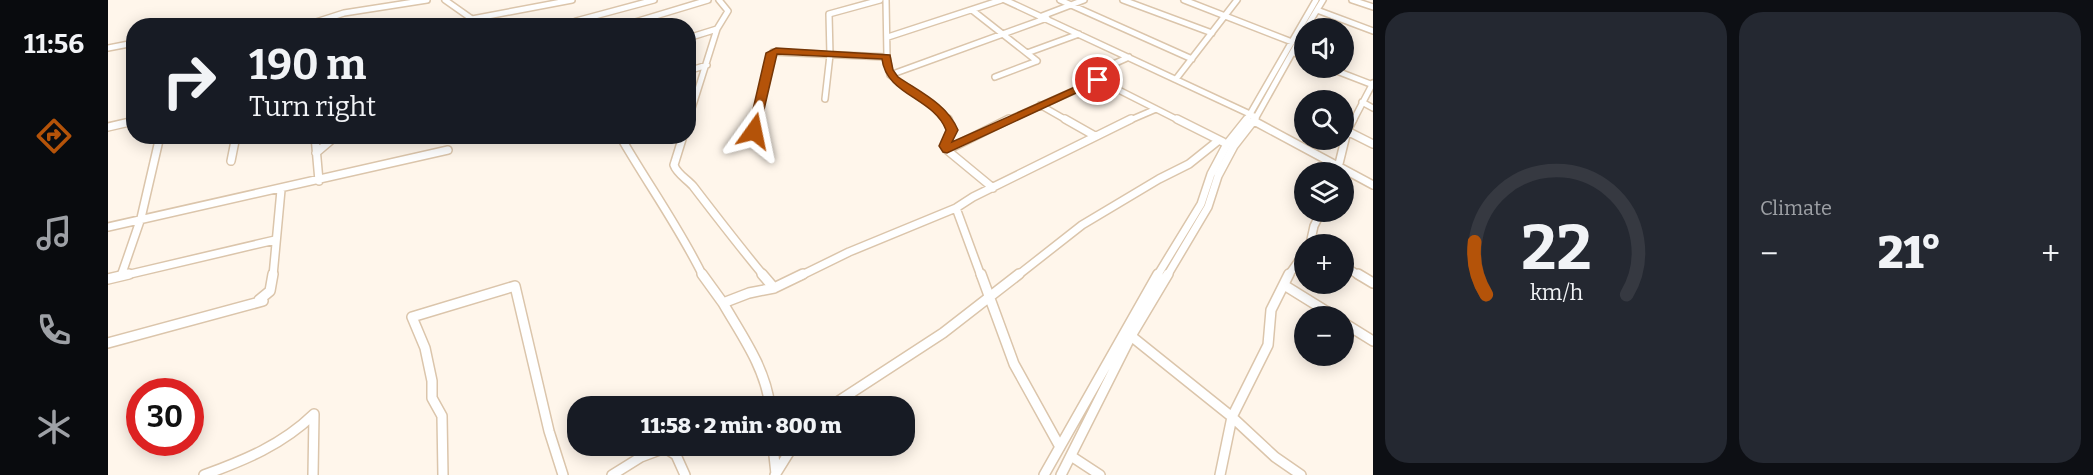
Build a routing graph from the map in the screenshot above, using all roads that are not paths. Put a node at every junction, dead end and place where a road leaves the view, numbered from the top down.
1 (427, 0) edge
2 (445, 0) edge
3 (572, 0) edge
4 (654, 0) edge
5 (708, 0) edge
6 (719, 0) edge
7 (879, 0) edge
8 (886, 0) edge
9 (1001, 0) edge
10 (1005, 0) edge
11 (1060, 0) edge
12 (1084, 0) edge
13 (1123, 0) edge
14 (1185, 0) edge
15 (1237, 0) edge
16 (1307, 0) edge
17 (1323, 0) edge
18 (1352, 0) edge
19 (1316, 1) edge
20 (1070, 5) junction
21 (1373, 7) edge
22 (972, 10) junction
23 (1317, 10) junction
24 (1224, 16) junction
25 (1044, 17) junction
26 (325, 18) edge
27 (471, 18) edge
28 (477, 18) edge
29 (587, 18) edge
30 (648, 18) edge
31 (1312, 18) edge
32 (717, 29) junction
33 (1373, 31) edge
34 (1212, 33) junction
35 (1003, 34) junction
36 (1079, 34) junction
37 (696, 36) edge
38 (888, 37) junction
39 (1292, 42) junction
40 (126, 45) edge
41 (108, 48) edge
42 (1293, 52) edge
43 (1027, 53) junction
44 (830, 55) junction
45 (887, 57) junction
46 (1129, 57) junction
47 (1192, 59) junction
48 (707, 65) junction
49 (696, 68) edge
50 (890, 75) junction
51 (995, 77) dead end
52 (1354, 77) edge
53 (1176, 79) junction
54 (1098, 80) junction
55 (1373, 84) edge
56 (696, 97) edge
57 (825, 99) dead end
58 (1362, 102) junction
59 (1040, 105) junction
60 (1373, 108) edge
61 (1156, 109) junction
62 (1354, 117) edge
63 (1254, 118) junction
64 (126, 123) edge
65 (108, 127) edge
66 (754, 131) dead end
67 (1354, 134) edge
68 (1095, 136) junction
69 (1223, 142) junction
70 (158, 144) edge
71 (234, 144) edge
72 (315, 144) edge
73 (327, 144) edge
74 (625, 144) edge
75 (681, 144) edge
76 (1373, 144) edge
77 (448, 150) dead end
78 (947, 150) junction
79 (316, 153) junction
80 (231, 161) dead end
81 (1326, 162) edge
82 (1354, 176) edge
83 (319, 181) junction
84 (1373, 185) edge
85 (993, 188) junction
86 (281, 190) junction
87 (956, 208) junction
88 (141, 218) junction
89 (108, 227) edge
90 (275, 240) junction
91 (1294, 266) edge
92 (1354, 272) edge
93 (122, 276) junction
94 (108, 279) edge
95 (1373, 283) edge
96 (1284, 285) junction
97 (774, 288) junction
98 (988, 297) junction
99 (723, 303) junction
100 (1318, 306) edge
101 (1354, 329) edge
102 (1131, 336) junction
103 (1373, 341) edge
104 (108, 344) edge
105 (769, 396) edge
106 (846, 396) edge
107 (1232, 417) junction
108 (1060, 447) junction
109 (774, 456) edge
110 (787, 456) edge
111 (1071, 456) junction
112 (775, 474) edge
113 (204, 475) edge
114 (313, 475) edge
115 (443, 475) edge
116 (563, 475) edge
117 (612, 475) edge
118 (685, 475) edge
119 (1044, 475) edge
120 (1061, 475) edge
121 (1100, 475) edge
122 (1220, 475) edge
123 (1301, 475) edge

1 - 26 street
2 - 27 street
3 - 28 street
4 - 29 street
5 - 30 street
6 - 32 street
7 - 44 street
8 - 38 street
9 - 22 street
10 - 25 street
11 - 20 street
12 - 20 street
13 - 34 street
14 - 24 street
15 - 24 street
16 - 19 street
17 - 23 street
18 - 21 street
19 - 39 street
20 - 25 street
20 - 47 street
22 - 35 street
22 - 38 street
23 - 31 street
23 - 33 street
24 - 34 street
24 - 39 street
25 - 35 street
25 - 36 street
32 - 37 street
32 - 48 street
34 - 47 street
35 - 43 street
35 - 50 street
36 - 43 street
36 - 46 street
38 - 45 street
39 - 63 street
40 - 41 street
42 - 63 street
43 - 51 street
44 - 45 street
44 - 57 street
44 - 66 street
45 - 50 street
46 - 53 street
46 - 54 street
47 - 53 street
48 - 49 street
48 - 56 street
50 - 78 street
52 - 55 street
53 - 63 street
54 - 59 street
54 - 61 street
55 - 58 street
58 - 60 street
58 - 62 street
59 - 68 street
59 - 78 street
61 - 68 street
61 - 69 street
63 - 69 street
63 - 81 street
63 - 102 street
64 - 65 street
67 - 76 street
68 - 85 street
69 - 98 street
69 - 108 street
70 - 88 street
71 - 80 street
72 - 79 street
73 - 79 street
74 - 99 street
75 - 97 street
77 - 83 street
78 - 85 street
79 - 83 street
82 - 84 street
83 - 86 street
85 - 87 street
86 - 88 street
86 - 90 street
87 - 97 street
87 - 98 street
88 - 89 street
88 - 93 street
90 - 93 street
90 - 104 street
91 - 96 street
92 - 95 street
93 - 94 street
96 - 100 street
96 - 107 street
97 - 99 street
98 - 106 street
98 - 108 street
99 - 105 street
101 - 103 street
102 - 107 street
102 - 111 street
107 - 122 street
107 - 123 street
108 - 119 street
109 - 112 street
110 - 112 street
111 - 120 street
111 - 121 street
113 - 114 street
115 - 116 street
117 - 118 street

